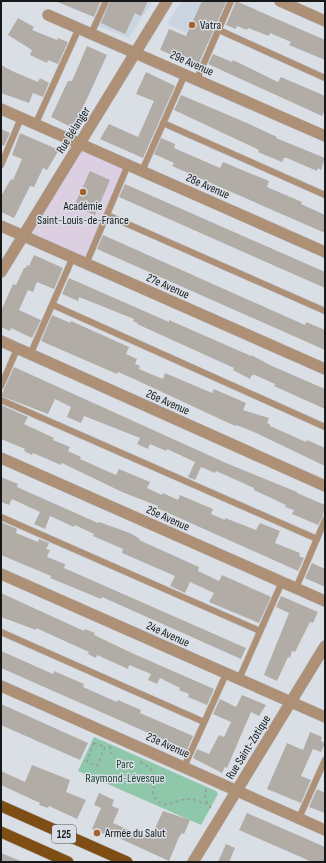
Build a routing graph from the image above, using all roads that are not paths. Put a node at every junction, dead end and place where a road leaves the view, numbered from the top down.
1 (106, 1) edge
2 (167, 1) edge
3 (231, 1) edge
4 (280, 1) edge
5 (48, 15) dead end
6 (325, 21) edge
7 (79, 28) junction
8 (219, 30) junction
9 (91, 34) junction
10 (135, 53) junction
11 (185, 74) junction
12 (325, 78) edge
13 (198, 79) junction
14 (1, 109) edge
15 (21, 118) junction
16 (163, 123) junction
17 (35, 125) junction
18 (325, 136) edge
19 (80, 145) junction
20 (1, 165) edge
21 (128, 165) junction
22 (142, 171) junction
23 (325, 195) edge
24 (107, 215) junction
25 (1, 226) edge
26 (23, 236) junction
27 (325, 252) edge
28 (73, 258) junction
29 (86, 264) junction
30 (1, 272) edge
31 (52, 305) junction
32 (325, 311) edge
33 (1, 341) edge
34 (17, 349) junction
35 (30, 355) junction
36 (325, 369) edge
37 (1, 386) edge
38 (1, 400) edge
39 (325, 427) edge
40 (1, 458) edge
41 (325, 486) edge
42 (1, 517) edge
43 (325, 520) edge
44 (317, 539) junction
45 (1, 574) edge
46 (282, 582) junction
47 (296, 588) junction
48 (325, 601) edge
49 (260, 631) junction
50 (1, 632) edge
51 (325, 646) edge
52 (226, 674) junction
53 (239, 679) junction
54 (1, 686) edge
55 (291, 702) junction
56 (325, 717) edge
57 (204, 722) junction
58 (325, 760) edge
59 (184, 767) junction
60 (322, 774) edge
61 (237, 790) junction
62 (1, 806) edge
63 (299, 818) junction
64 (325, 830) edge
65 (1, 832) edge
66 (68, 862) edge
67 (127, 862) edge
68 (193, 862) edge

1 - 9 lane
2 - 10 street, Rue Bélanger
3 - 8 lane
4 - 6 street
5 - 7 street, 29e Avenue
7 - 9 street, 29e Avenue
7 - 17 lane
8 - 12 lane
8 - 13 lane
9 - 10 street, 29e Avenue
10 - 11 street, 29e Avenue
10 - 19 street, Rue Bélanger
11 - 13 street, 29e Avenue
11 - 16 lane
13 - 18 street, 29e Avenue
14 - 15 street, 28e Avenue
15 - 17 street, 28e Avenue
15 - 20 lane
16 - 22 lane
16 - 23 lane
17 - 19 street, 28e Avenue
19 - 21 street, 28e Avenue
19 - 26 street, Rue Bélanger
21 - 22 street, 28e Avenue
21 - 24 lane
22 - 27 street, 28e Avenue
24 - 29 lane
24 - 32 lane
25 - 26 street, 27e Avenue
26 - 28 street, 27e Avenue
26 - 30 street, Rue Bélanger
28 - 29 street, 27e Avenue
28 - 31 lane
29 - 36 street, 27e Avenue
31 - 35 lane
31 - 39 lane
33 - 34 street, 26e Avenue
34 - 35 street, 26e Avenue
34 - 37 lane
35 - 41 street, 26e Avenue
38 - 44 lane
40 - 46 street, 25e Avenue
42 - 49 lane
43 - 44 lane
44 - 47 lane
45 - 52 street, 24e Avenue
46 - 47 street, 25e Avenue
46 - 49 lane
47 - 48 street, 25e Avenue
49 - 53 lane
50 - 57 lane
51 - 55 street, Rue Saint-Zotique
52 - 53 street, 24e Avenue
52 - 57 lane
53 - 55 street, 24e Avenue
54 - 59 street, 23e Avenue
55 - 56 street, 24e Avenue
55 - 61 street, Rue Saint-Zotique
57 - 59 lane
58 - 60 lane
59 - 61 street, 23e Avenue
60 - 63 lane
61 - 63 street, 23e Avenue
61 - 68 street, Rue Saint-Zotique
62 - 67 main road, 125
63 - 64 street, 23e Avenue
65 - 66 main road, 125

